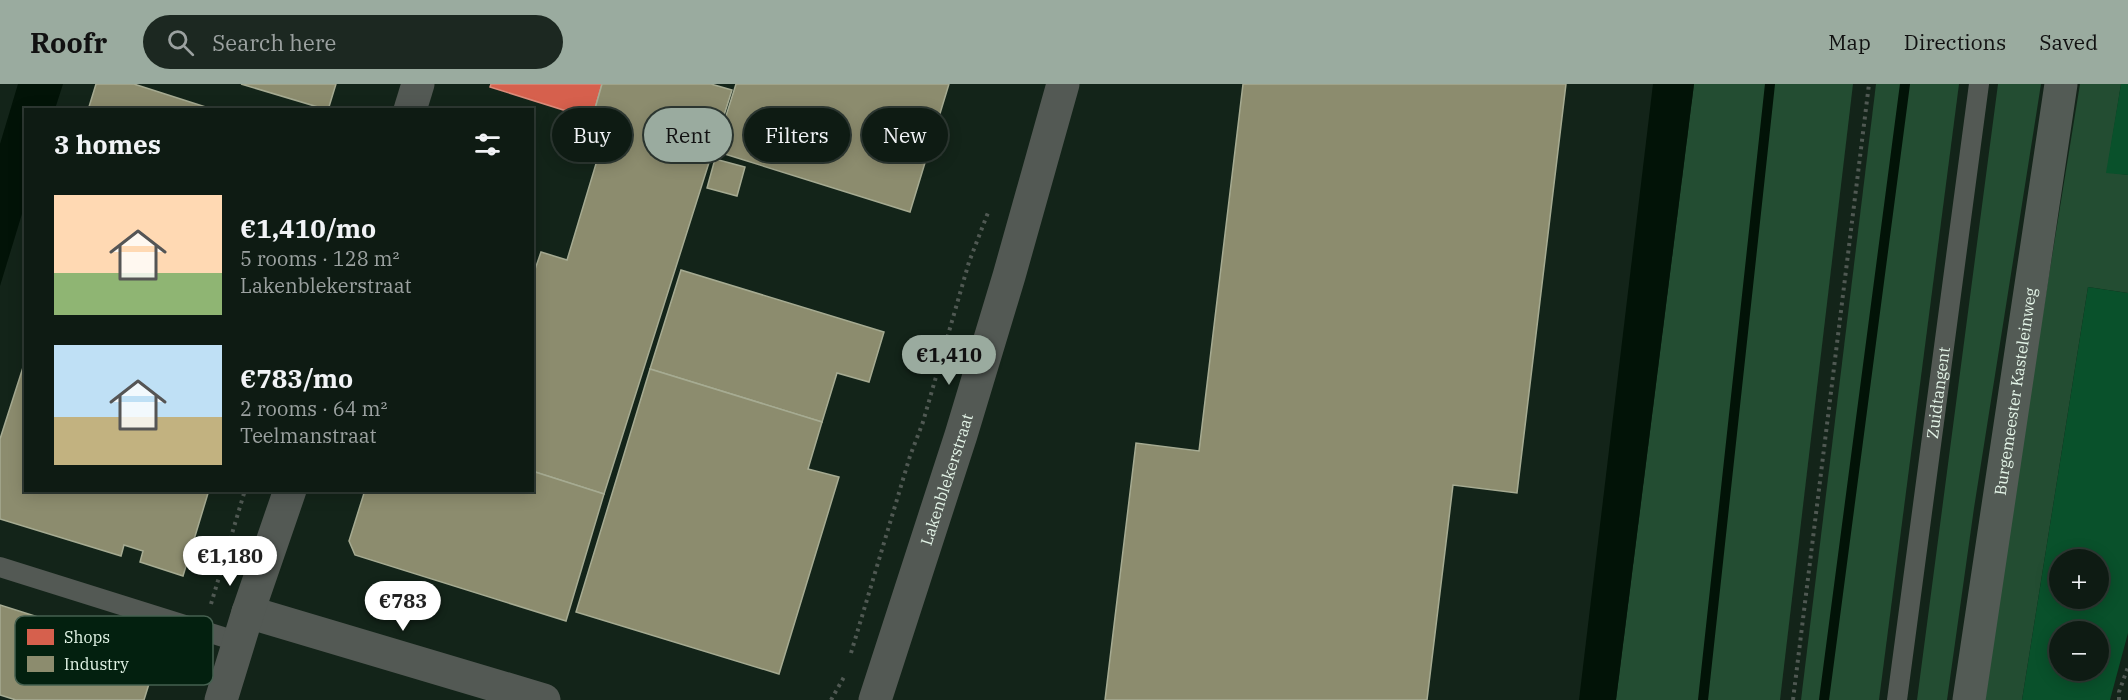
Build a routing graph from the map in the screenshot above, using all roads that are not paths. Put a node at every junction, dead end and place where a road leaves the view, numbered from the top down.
1 (418, 84) edge
2 (1063, 84) edge
3 (1979, 84) edge
4 (2061, 84) edge
5 (411, 108) edge
6 (289, 492) edge
7 (0, 567) edge
8 (155, 616) edge
9 (243, 627) junction
10 (213, 630) edge
11 (221, 700) edge
12 (544, 700) edge
13 (875, 700) edge
14 (1897, 700) edge
15 (1969, 700) edge

1 - 5 street
2 - 13 street, Lakenblekerstraat
3 - 14 lane, Zuidtangent
4 - 15 main road, Burgemeester Kasteleinweg
6 - 9 street
7 - 8 lane
9 - 10 lane
9 - 11 street
9 - 12 street

